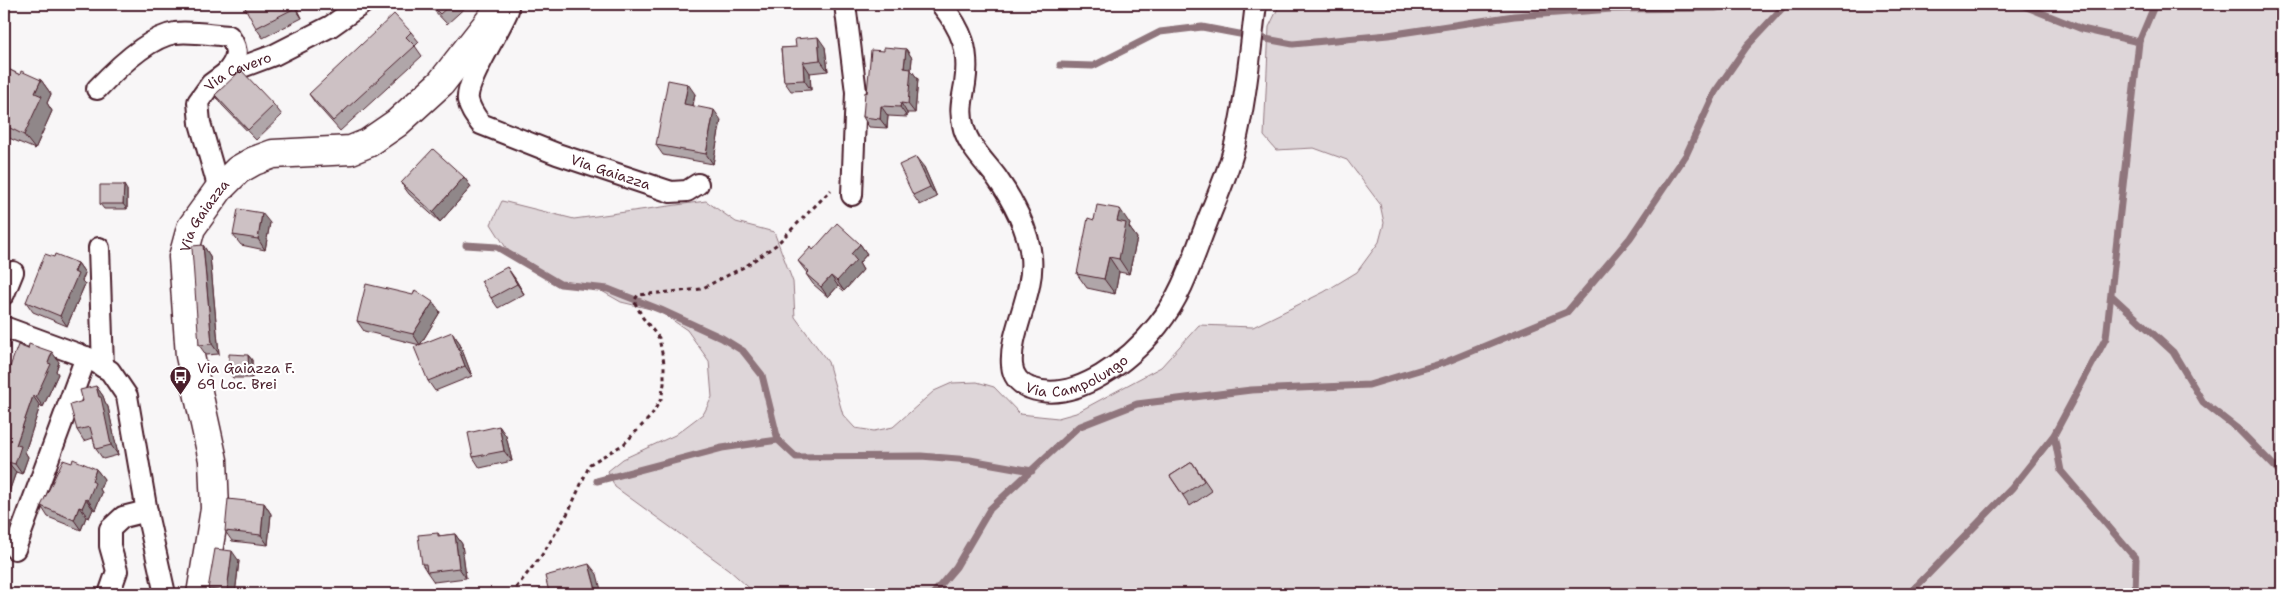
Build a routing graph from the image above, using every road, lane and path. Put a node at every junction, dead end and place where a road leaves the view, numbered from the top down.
1 (362, 4) edge
2 (503, 4) edge
3 (509, 4) edge
4 (845, 4) edge
5 (941, 4) edge
6 (1256, 4) edge
7 (226, 74) junction
8 (97, 89) dead end
9 (855, 154) junction
10 (698, 184) dead end
11 (219, 189) junction
12 (852, 195) dead end
13 (99, 248) dead end
14 (13, 272) dead end
15 (4, 294) edge
16 (4, 327) edge
17 (95, 362) junction
18 (147, 511) junction
19 (15, 549) dead end
20 (109, 594) edge
21 (165, 594) edge
22 (201, 594) edge
23 (511, 594) edge

1 - 7 street, Via Cavero
2 - 11 main road, Via Gaiazza
3 - 10 street, Via Gaiazza
4 - 9 street
5 - 6 street, Via Campolungo
7 - 8 street
7 - 11 street, Via Cavero
9 - 12 street
9 - 23 path
11 - 22 main road, Via Gaiazza
13 - 17 street
14 - 15 street
16 - 17 street
17 - 18 street
17 - 19 street
18 - 20 street
18 - 21 street

